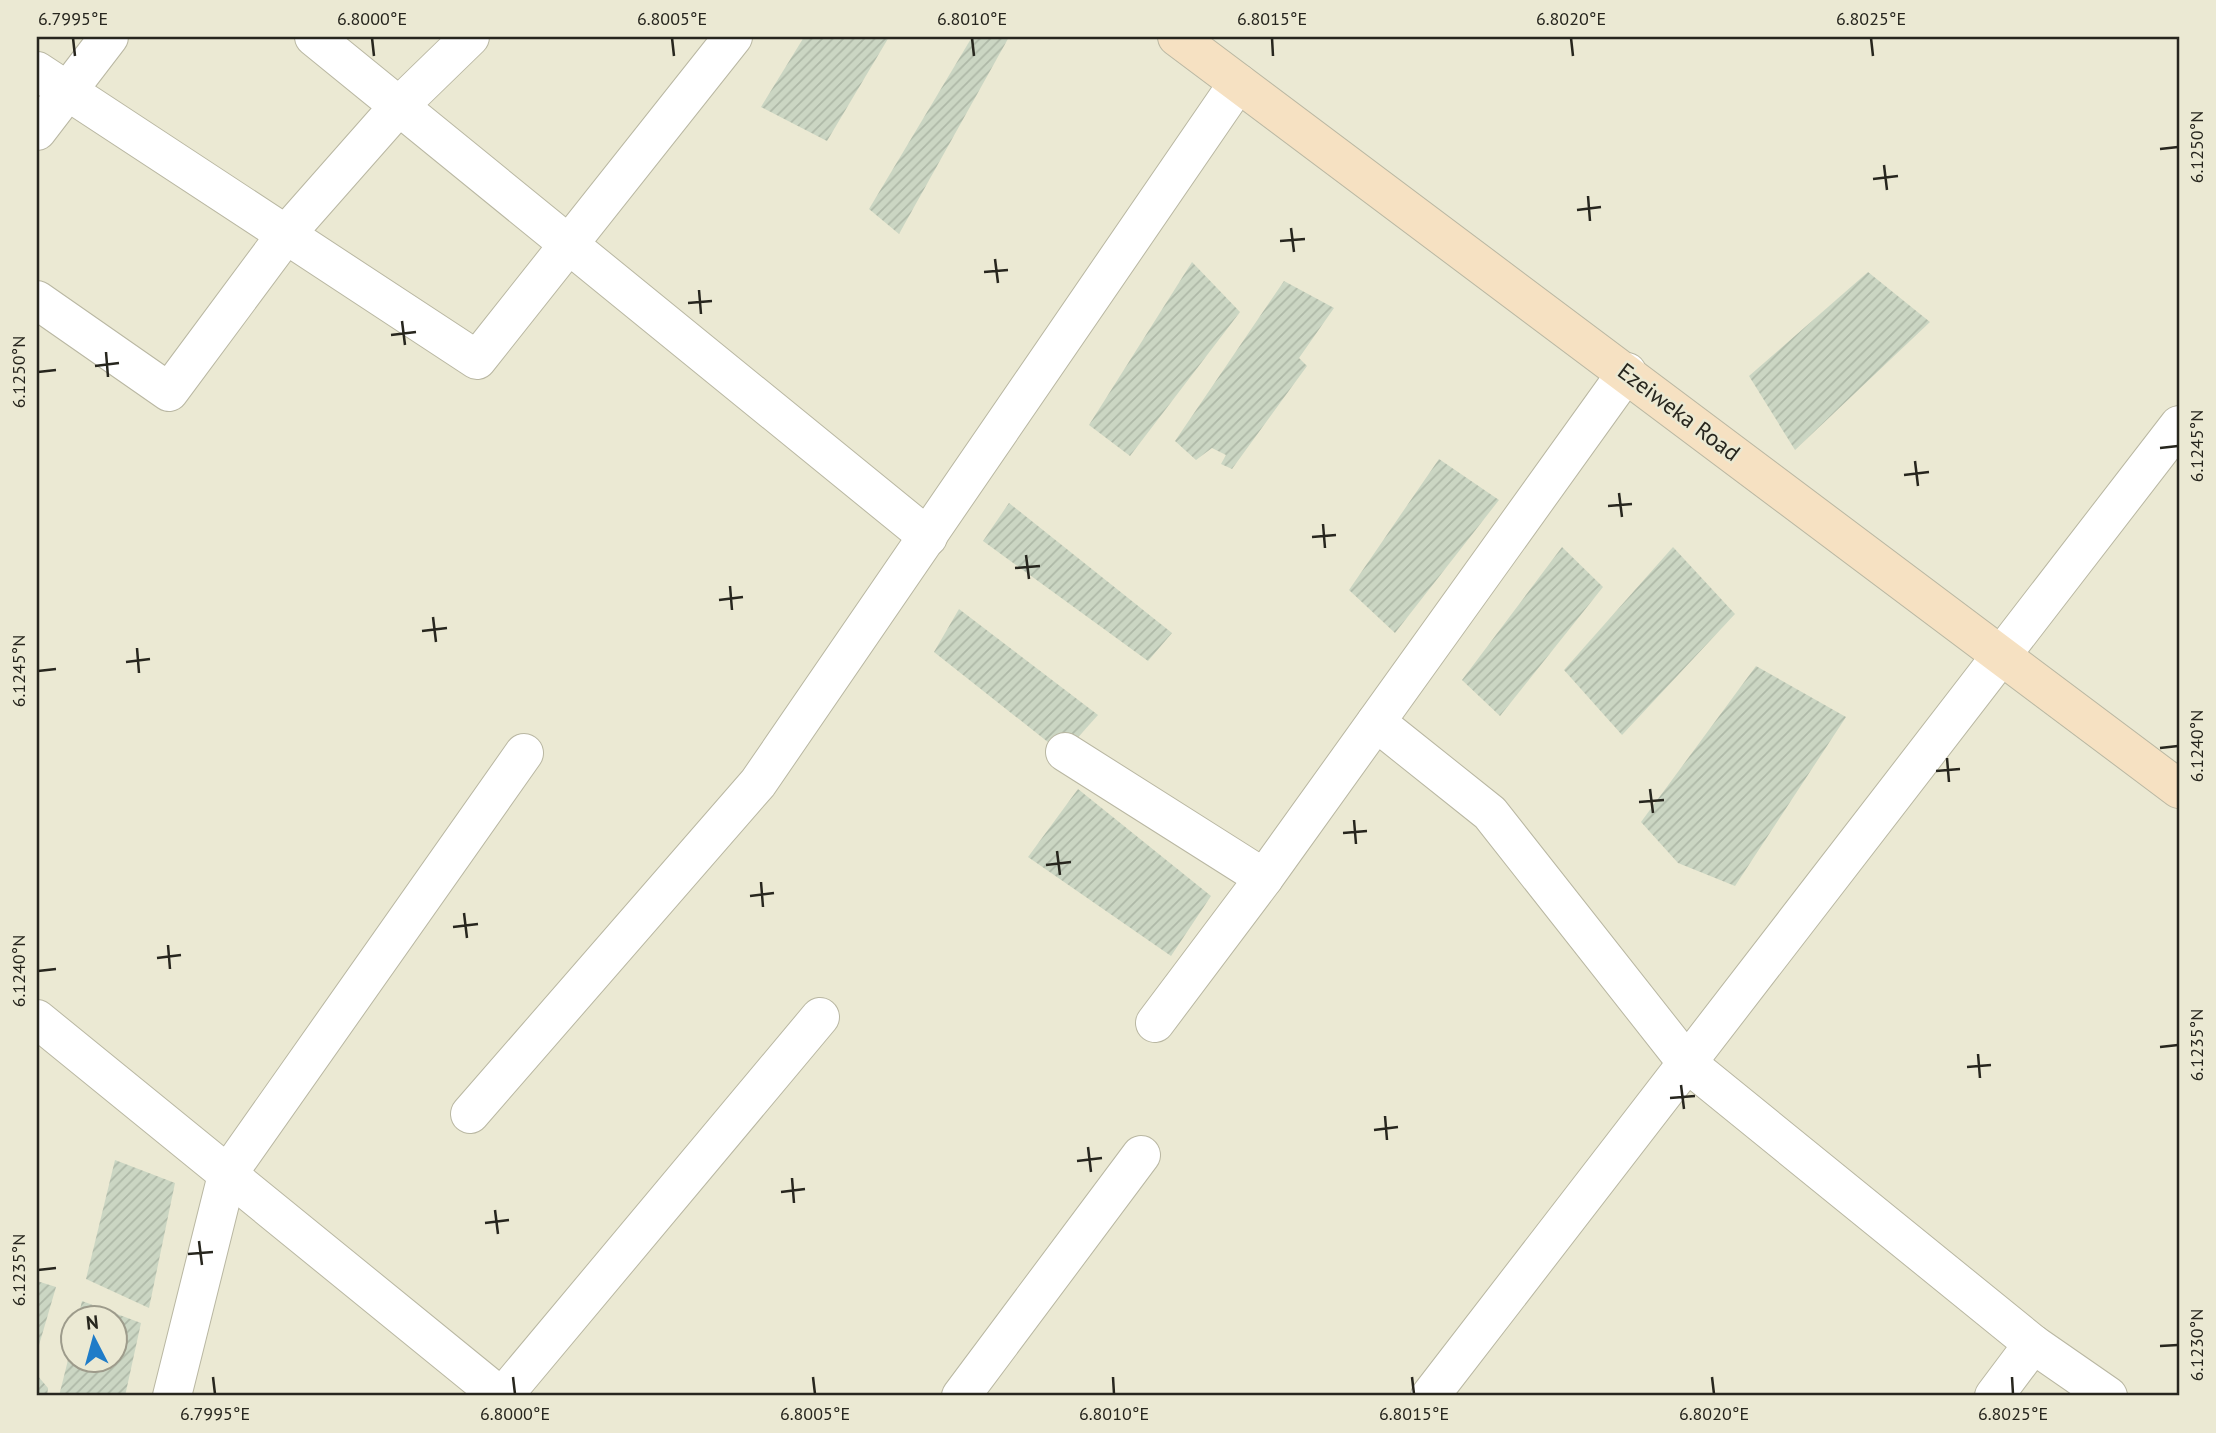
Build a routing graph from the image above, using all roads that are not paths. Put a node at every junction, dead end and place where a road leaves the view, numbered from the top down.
1 (109, 37) edge
2 (314, 37) edge
3 (470, 37) edge
4 (733, 37) edge
5 (1177, 37) edge
6 (52, 81) edge
7 (1238, 83) junction
8 (399, 106) junction
9 (37, 131) edge
10 (287, 233) junction
11 (569, 245) junction
12 (37, 300) edge
13 (1627, 372) junction
14 (2179, 425) edge
15 (928, 537) junction
16 (2001, 656) junction
17 (1376, 722) junction
18 (1065, 752) dead end
19 (524, 753) dead end
20 (2179, 789) edge
21 (1264, 878) junction
22 (820, 1017) dead end
23 (37, 1019) edge
24 (1155, 1023) dead end
25 (1687, 1063) junction
26 (470, 1114) dead end
27 (1141, 1155) dead end
28 (227, 1175) junction
29 (2033, 1343) junction
30 (172, 1396) edge
31 (502, 1396) edge
32 (961, 1396) edge
33 (1430, 1396) edge
34 (1994, 1396) edge
35 (2108, 1396) edge

1 - 6 street
2 - 8 street
3 - 8 street
4 - 11 street
5 - 7 main road, Ezeiweka Road
6 - 9 street
6 - 10 street
7 - 13 main road, Ezeiweka Road
7 - 15 street
8 - 10 street
8 - 11 street
10 - 11 street
10 - 12 street
11 - 15 street
13 - 16 main road, Ezeiweka Road
13 - 17 street
14 - 16 street
15 - 26 street
16 - 20 main road, Ezeiweka Road
16 - 25 street
17 - 21 street
17 - 25 street
18 - 21 street
19 - 28 street
21 - 24 street
22 - 31 street
23 - 28 street
25 - 29 street
25 - 33 street
27 - 32 street
28 - 30 street
28 - 31 street
29 - 34 street
29 - 35 street

